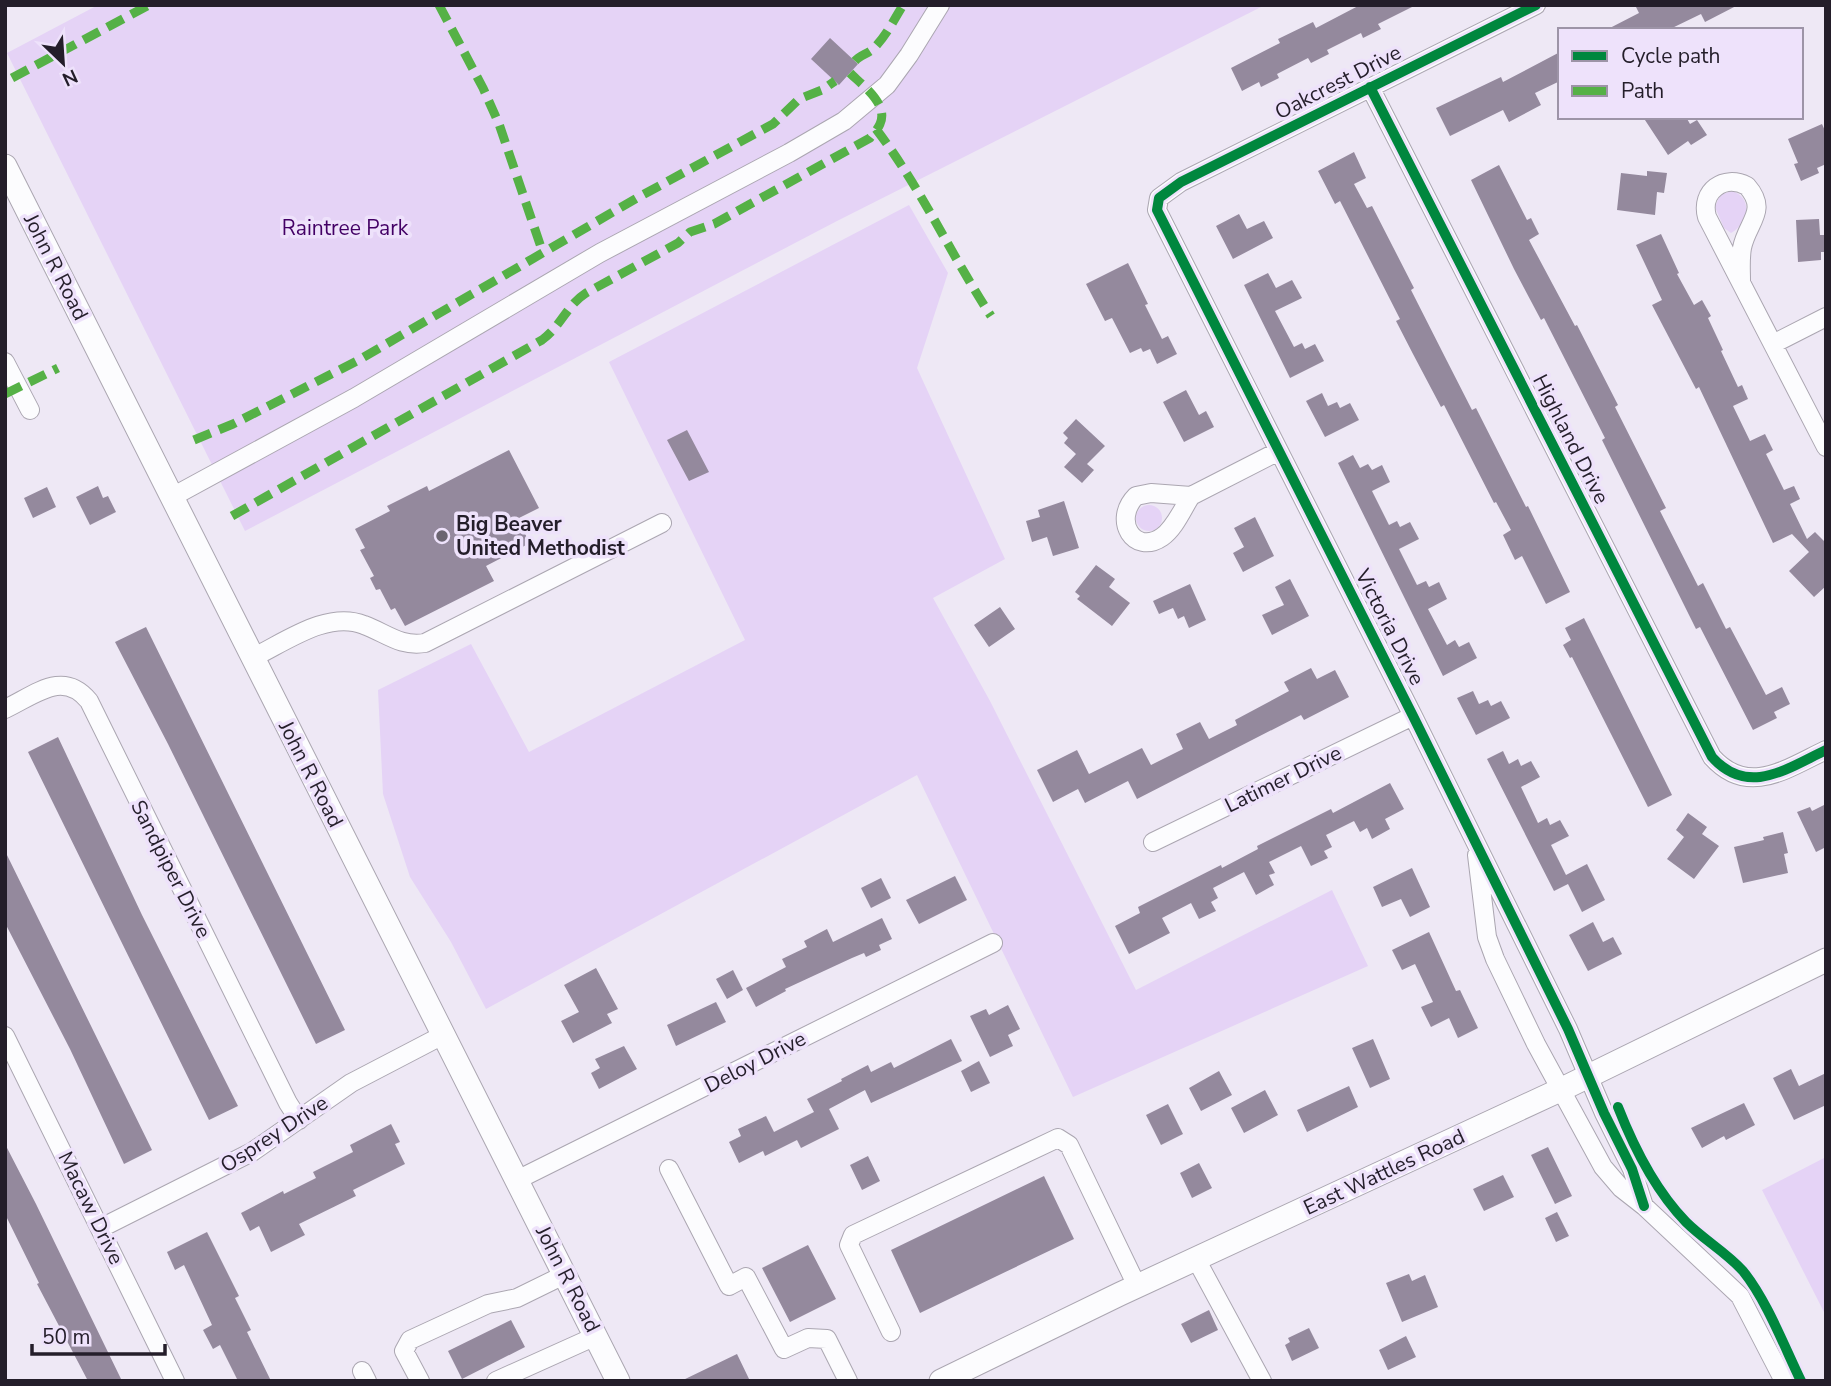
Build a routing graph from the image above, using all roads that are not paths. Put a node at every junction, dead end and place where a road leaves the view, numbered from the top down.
1 (940, 5) edge
2 (1536, 5) edge
3 (1370, 87) junction
4 (5, 166) edge
5 (1159, 198) joint
6 (1741, 281) junction
7 (1826, 317) edge
8 (1773, 344) junction
9 (5, 362) edge
10 (30, 410) dead end
11 (1826, 447) edge
12 (1279, 451) junction
13 (1191, 496) dead end
14 (172, 497) junction
15 (662, 523) dead end
16 (252, 658) junction
17 (5, 709) edge
18 (1413, 716) junction
19 (1826, 750) edge
20 (1475, 841) junction
21 (1153, 842) dead end
22 (993, 943) dead end
23 (1826, 960) edge
24 (445, 1034) junction
25 (5, 1036) edge
26 (1588, 1075) junction
27 (1560, 1090) junction
28 (299, 1120) junction
29 (669, 1169) dead end
30 (517, 1180) junction
31 (1644, 1206) junction
32 (101, 1228) junction
33 (1196, 1259) junction
34 (566, 1274) junction
35 (1137, 1286) junction
36 (891, 1332) dead end
37 (596, 1336) junction
38 (522, 1375) edge
39 (175, 1381) edge
40 (420, 1381) edge
41 (496, 1381) edge
42 (618, 1381) edge
43 (848, 1381) edge
44 (941, 1381) edge
45 (1262, 1381) edge
46 (1784, 1381) edge

1 - 14 street
2 - 3 street, Oakcrest Drive
3 - 5 street, Oakcrest Drive
3 - 19 street, Highland Drive
4 - 14 main road, John R Road
5 - 12 street, Victoria Drive
6 - 6 street
6 - 8 street
7 - 8 street
8 - 11 street
9 - 10 street
12 - 13 street
12 - 18 street, Victoria Drive
14 - 16 main road, John R Road
15 - 16 street
16 - 24 main road, John R Road
17 - 28 street, Sandpiper Drive
18 - 20 street, Victoria Drive
18 - 21 street, Latimer Drive
20 - 26 street, Victoria Drive
20 - 27 street, Victoria Drive
22 - 30 street, Deloy Drive
23 - 26 main road, East Wattles Road
24 - 28 street, Osprey Drive
24 - 30 main road, John R Road
25 - 32 street, Macaw Drive
26 - 27 main road, East Wattles Road
26 - 31 street, Victoria Drive
27 - 31 street, Victoria Drive
27 - 33 main road, East Wattles Road
28 - 32 street, Osprey Drive
29 - 43 street
30 - 34 main road, John R Road
31 - 46 street, Victoria Drive
32 - 39 street, Macaw Drive
33 - 35 main road, East Wattles Road
33 - 45 street
34 - 37 main road, John R Road
34 - 40 street
35 - 36 street
35 - 44 main road, East Wattles Road
37 - 38 street
37 - 42 main road, John R Road
38 - 41 street

